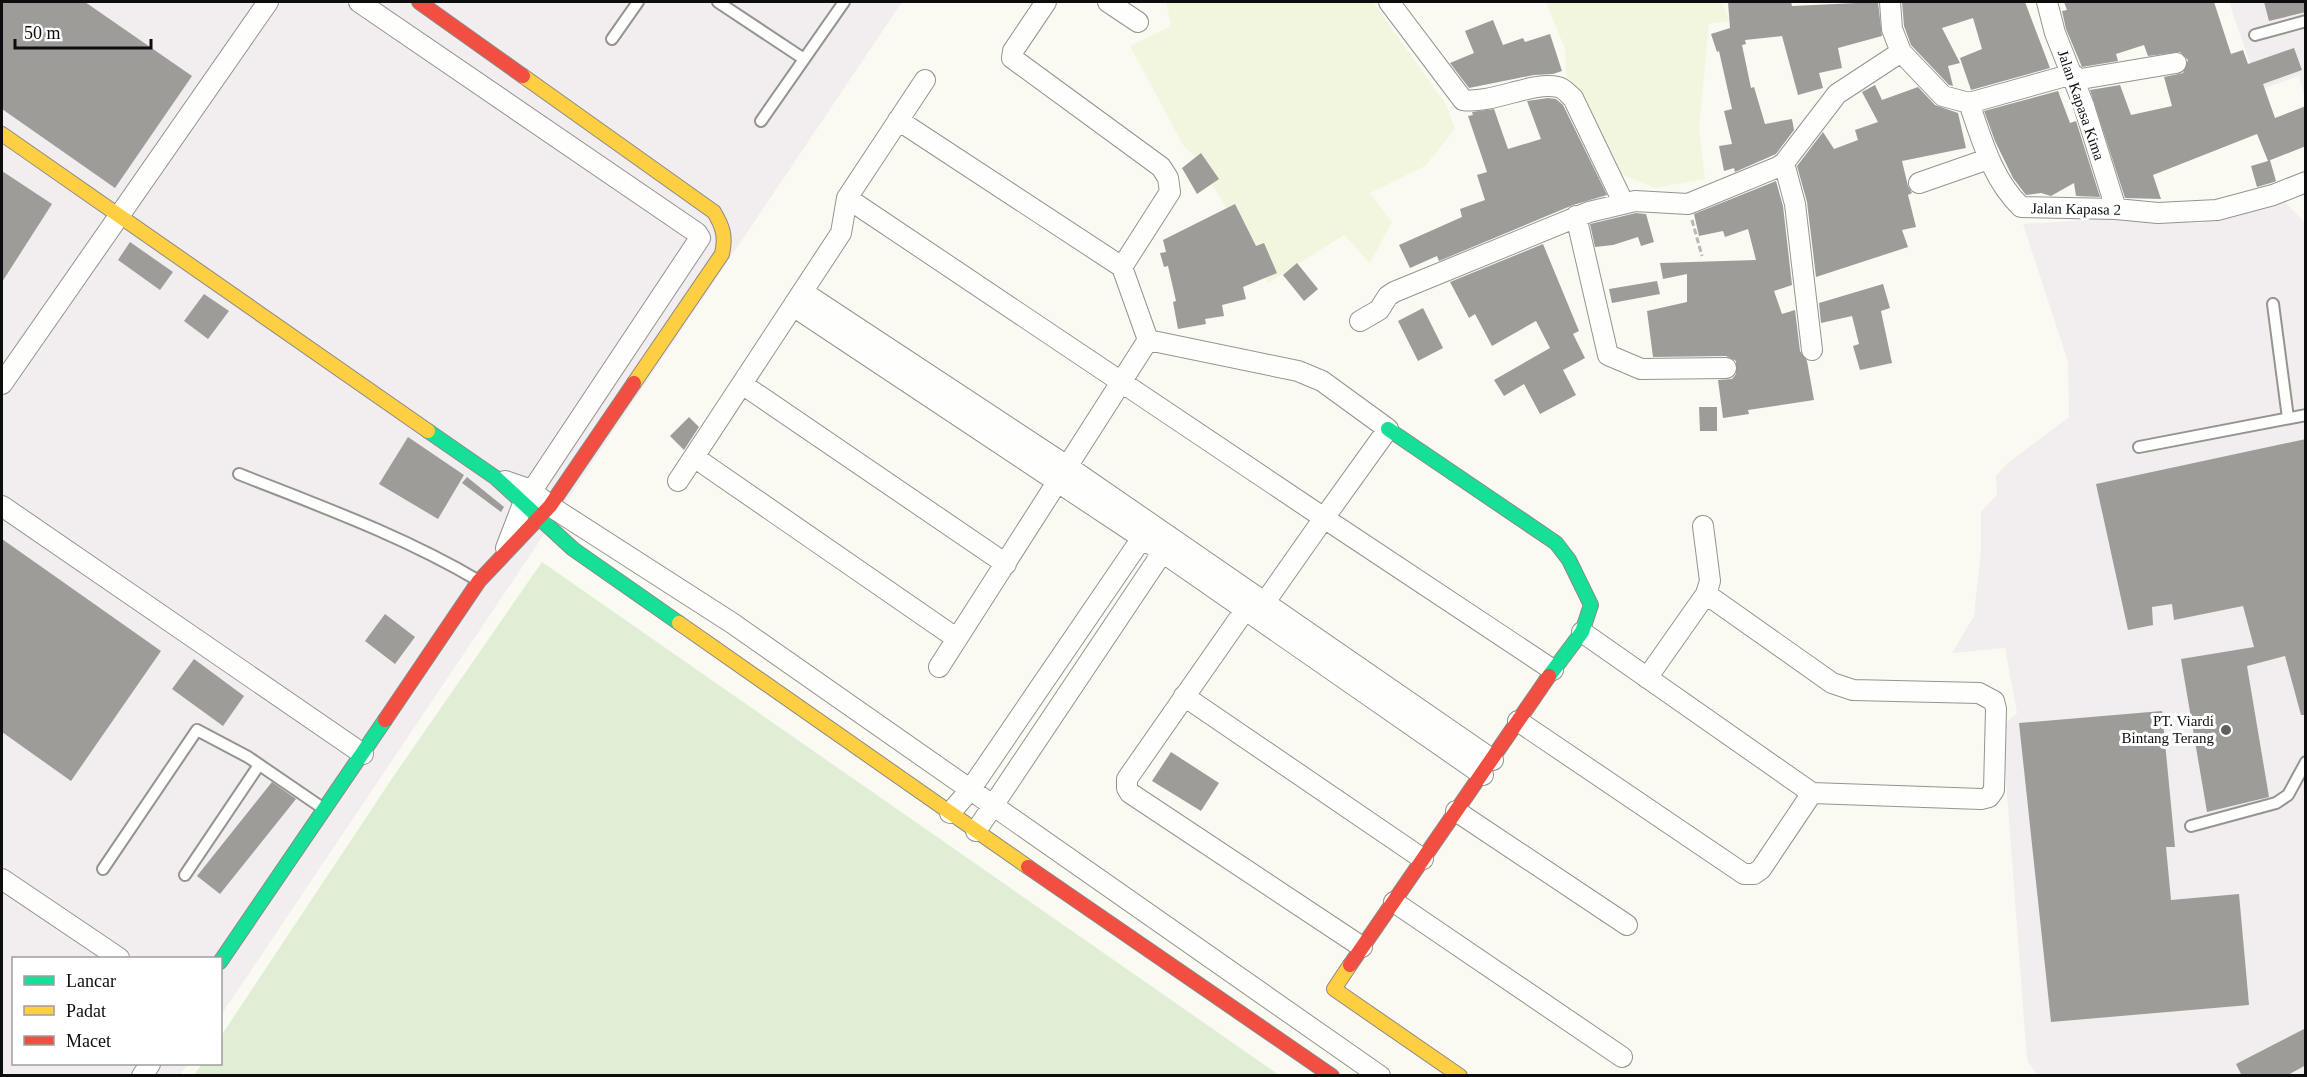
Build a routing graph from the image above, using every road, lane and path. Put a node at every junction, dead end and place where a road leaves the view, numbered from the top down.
1 (268, 2) edge
2 (359, 2) edge
3 (419, 2) edge
4 (638, 2) edge
5 (718, 2) edge
6 (844, 2) edge
7 (1046, 2) edge
8 (1108, 2) edge
9 (1389, 2) edge
10 (1890, 2) edge
11 (2047, 2) edge
12 (2306, 21) edge
13 (1138, 22) dead end
14 (2255, 35) dead end
15 (612, 39) dead end
16 (1899, 48) junction
17 (804, 59) junction
18 (2176, 63) dead end
19 (2074, 77) junction
20 (925, 80) dead end
21 (1969, 103) junction
22 (761, 120) dead end
23 (898, 120) junction
24 (2, 134) edge
25 (1988, 159) junction
26 (1784, 163) junction
27 (2306, 182) edge
28 (1919, 183) dead end
29 (847, 198) junction
30 (1623, 202) junction
31 (1688, 204) junction
32 (2116, 209) junction
33 (120, 216) junction
34 (1576, 216) junction
35 (723, 227) junction
36 (700, 238) junction
37 (1702, 256) dead end
38 (1122, 267) junction
39 (798, 299) junction
40 (2274, 304) dead end
41 (1360, 321) dead end
42 (1148, 340) junction
43 (1812, 350) dead end
44 (1726, 368) dead end
45 (1123, 382) junction
46 (2, 384) edge
47 (742, 384) junction
48 (2306, 415) edge
49 (2288, 418) junction
50 (1388, 429) junction
51 (2139, 447) dead end
52 (694, 457) junction
53 (239, 474) dead end
54 (1063, 474) junction
55 (496, 478) joint
56 (678, 481) dead end
57 (527, 497) junction
58 (2, 506) edge
59 (544, 513) junction
60 (1324, 518) junction
61 (1703, 526) dead end
62 (1147, 532) junction
63 (1167, 545) junction
64 (505, 552) junction
65 (1006, 564) junction
66 (479, 581) junction
67 (1706, 594) junction
68 (1265, 602) junction
69 (1245, 610) junction
70 (1582, 632) junction
71 (956, 638) junction
72 (939, 667) dead end
73 (1553, 670) junction
74 (1647, 678) junction
75 (1184, 696) junction
76 (1518, 721) junction
77 (363, 754) junction
78 (2306, 762) edge
79 (259, 765) junction
80 (1488, 768) junction
81 (970, 790) junction
82 (1812, 793) junction
83 (992, 806) junction
84 (324, 810) junction
85 (1456, 811) junction
86 (950, 813) junction
87 (2191, 826) dead end
88 (976, 831) junction
89 (1423, 859) junction
90 (103, 869) dead end
91 (185, 875) dead end
92 (2, 879) edge
93 (1394, 902) junction
94 (1627, 925) dead end
95 (1362, 947) junction
96 (117, 957) edge
97 (222, 959) edge
98 (1622, 1057) dead end
99 (1332, 1076) edge
100 (1380, 1076) edge
101 (1460, 1076) edge

1 - 33 street
2 - 36 street
3 - 35 street
4 - 15 lane
5 - 17 lane
6 - 17 lane
7 - 38 street
8 - 13 street
9 - 30 street
10 - 16 street
11 - 19 street, Jalan Kapasa Kima
12 - 14 lane
16 - 21 street
16 - 26 street
17 - 22 lane
18 - 19 street
19 - 21 street
19 - 32 street, Jalan Kapasa Kima
20 - 23 street
21 - 25 street, Jalan Kapasa 2
23 - 29 street
23 - 38 street
24 - 33 street
25 - 28 street
25 - 32 street, Jalan Kapasa 2
26 - 31 street
26 - 43 street
27 - 32 street, Jalan Kapasa 2
29 - 39 street
29 - 45 street
30 - 31 street
30 - 34 street
31 - 37 path
33 - 46 street
33 - 55 street
34 - 41 street
34 - 44 street
35 - 36 street
35 - 59 street
36 - 57 street
38 - 42 street
39 - 47 street
39 - 54 street
40 - 49 lane
42 - 45 street
42 - 50 street
45 - 54 street
45 - 60 street
47 - 52 street
47 - 65 street
48 - 49 lane
49 - 51 lane
50 - 60 street
50 - 70 street
52 - 56 street
52 - 71 street
53 - 66 lane
54 - 62 street
54 - 65 street
55 - 57 street
57 - 59 street
57 - 64 street
58 - 77 street
59 - 64 street
59 - 81 street
59 - 86 street
60 - 68 street
60 - 73 street
61 - 67 street
62 - 63 street
62 - 81 street
63 - 68 street
63 - 69 street
63 - 83 street
64 - 66 street
65 - 71 street
66 - 77 street
67 - 74 street
67 - 82 street
68 - 80 street
69 - 75 street
69 - 80 street
70 - 73 street
70 - 74 street
71 - 72 street
73 - 76 street
74 - 82 street
75 - 89 street
75 - 95 street
76 - 80 street
76 - 82 street
77 - 84 street
78 - 87 lane
79 - 84 lane
79 - 90 lane
79 - 91 lane
80 - 85 street
81 - 83 street
81 - 86 street
83 - 88 street
83 - 100 street
84 - 97 street
85 - 89 street
85 - 94 street
86 - 88 street
88 - 99 street
89 - 93 street
92 - 96 street
93 - 95 street
93 - 98 street
95 - 101 street

